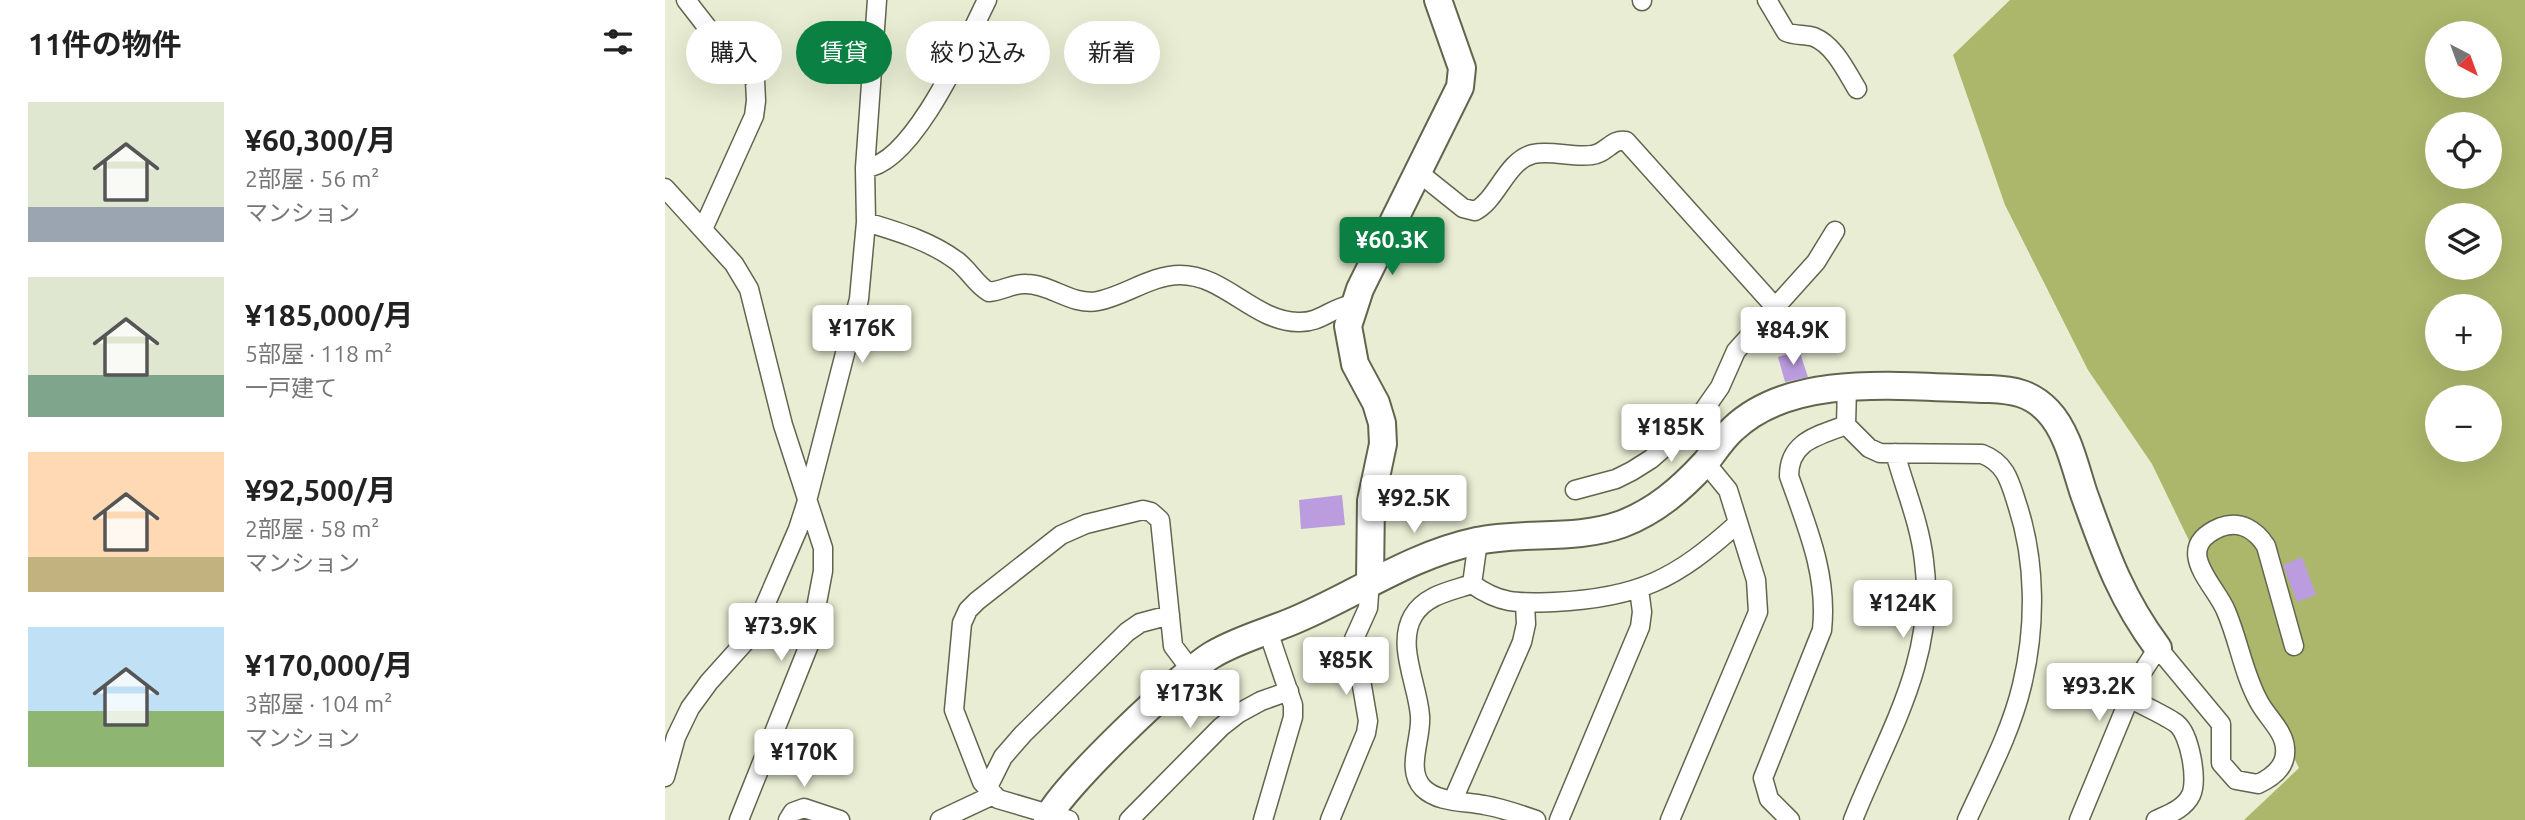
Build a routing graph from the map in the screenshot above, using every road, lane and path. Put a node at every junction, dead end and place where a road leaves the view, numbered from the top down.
1 (686, 0) edge
2 (877, 0) edge
3 (987, 0) edge
4 (1439, 0) edge
5 (1767, 0) edge
6 (1857, 89) dead end
7 (865, 168) junction
8 (1418, 172) junction
9 (665, 188) edge
10 (866, 222) junction
11 (703, 229) junction
12 (1835, 231) dead end
13 (1353, 304) junction
14 (1776, 308) junction
15 (1847, 387) junction
16 (1846, 425) junction
17 (1895, 453) junction
18 (1705, 462) junction
19 (1574, 490) dead end
20 (807, 501) junction
21 (1738, 523) junction
22 (1478, 541) junction
23 (1370, 581) junction
24 (1472, 584) junction
25 (1639, 589) junction
26 (1525, 603) junction
27 (1170, 615) junction
28 (1268, 631) junction
29 (2294, 646) dead end
30 (2158, 648) junction
31 (1191, 670) junction
32 (1289, 691) junction
33 (2130, 698) junction
34 (665, 777) edge
35 (990, 792) junction
36 (1453, 800) junction
37 (1055, 818) edge
38 (739, 820) edge
39 (788, 820) edge
40 (840, 820) edge
41 (940, 820) edge
42 (1129, 820) edge
43 (1263, 820) edge
44 (1330, 820) edge
45 (1536, 820) edge
46 (1559, 820) edge
47 (1670, 820) edge
48 (1790, 820) edge
49 (1853, 820) edge
50 (1968, 820) edge
51 (2079, 820) edge
52 (2156, 820) edge

1 - 11 street
2 - 7 street
3 - 7 street
4 - 8 street
5 - 6 street
7 - 10 street
8 - 13 street
8 - 14 street
9 - 11 street
10 - 13 street
10 - 20 street
11 - 20 street
12 - 14 street
13 - 23 street
14 - 19 street
15 - 16 street
15 - 18 street
15 - 30 street
16 - 17 street
16 - 48 street
17 - 49 street
17 - 50 street
18 - 21 street
18 - 22 street
20 - 34 street
20 - 38 street
21 - 25 street
21 - 47 street
22 - 23 street
22 - 24 street
23 - 28 street
23 - 44 street
24 - 26 street
24 - 36 street
25 - 26 street
25 - 46 street
26 - 36 street
27 - 31 street
27 - 35 street
27 - 35 street
28 - 31 street
28 - 32 street
29 - 30 street
30 - 33 street
31 - 37 street
32 - 42 street
32 - 43 street
33 - 51 street
33 - 52 street
35 - 37 street
35 - 41 street
36 - 45 street
39 - 40 street

